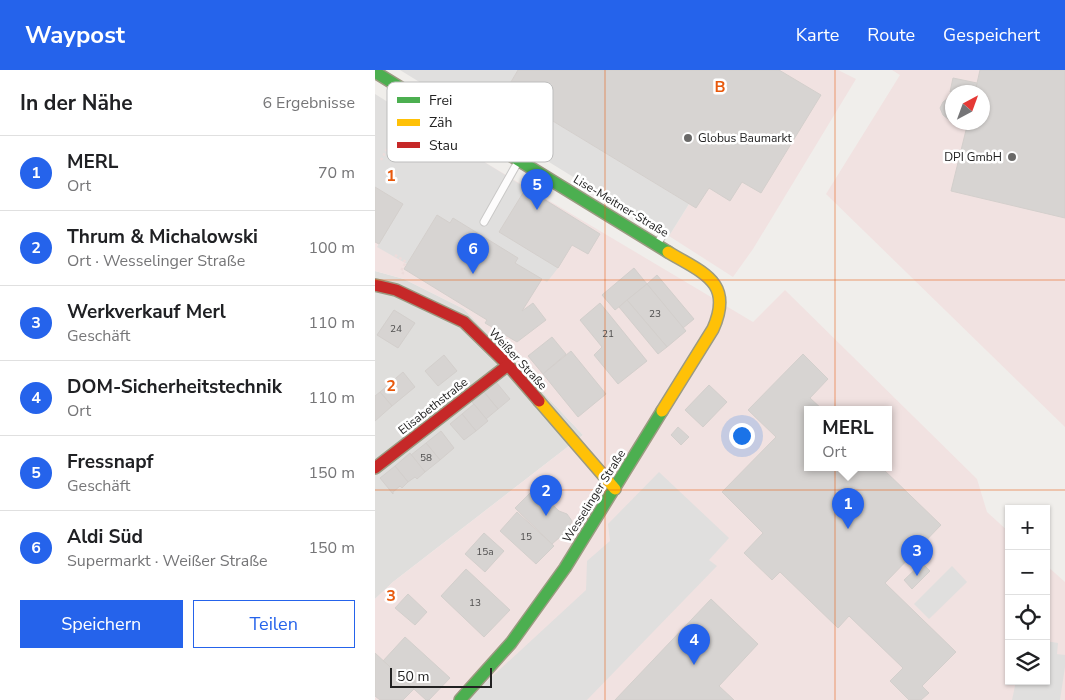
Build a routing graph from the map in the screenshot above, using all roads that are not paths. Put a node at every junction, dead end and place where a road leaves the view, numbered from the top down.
1 (375, 72) edge
2 (391, 82) edge
3 (518, 162) edge
4 (522, 162) edge
5 (483, 222) dead end
6 (663, 233) dead end
7 (657, 244) junction
8 (375, 285) edge
9 (719, 291) joint
10 (508, 365) junction
11 (375, 468) edge
12 (615, 489) junction
13 (460, 700) edge

1 - 2 street, Lise-Meitner-Straße
3 - 5 lane
4 - 7 street, Lise-Meitner-Straße
6 - 7 lane
7 - 9 street, Lise-Meitner-Straße
8 - 10 street, Weißer Straße
9 - 12 street, Wesselinger Straße
10 - 11 street, Elisabethstraße
10 - 12 street, Weißer Straße
12 - 13 street, Wesselinger Straße

